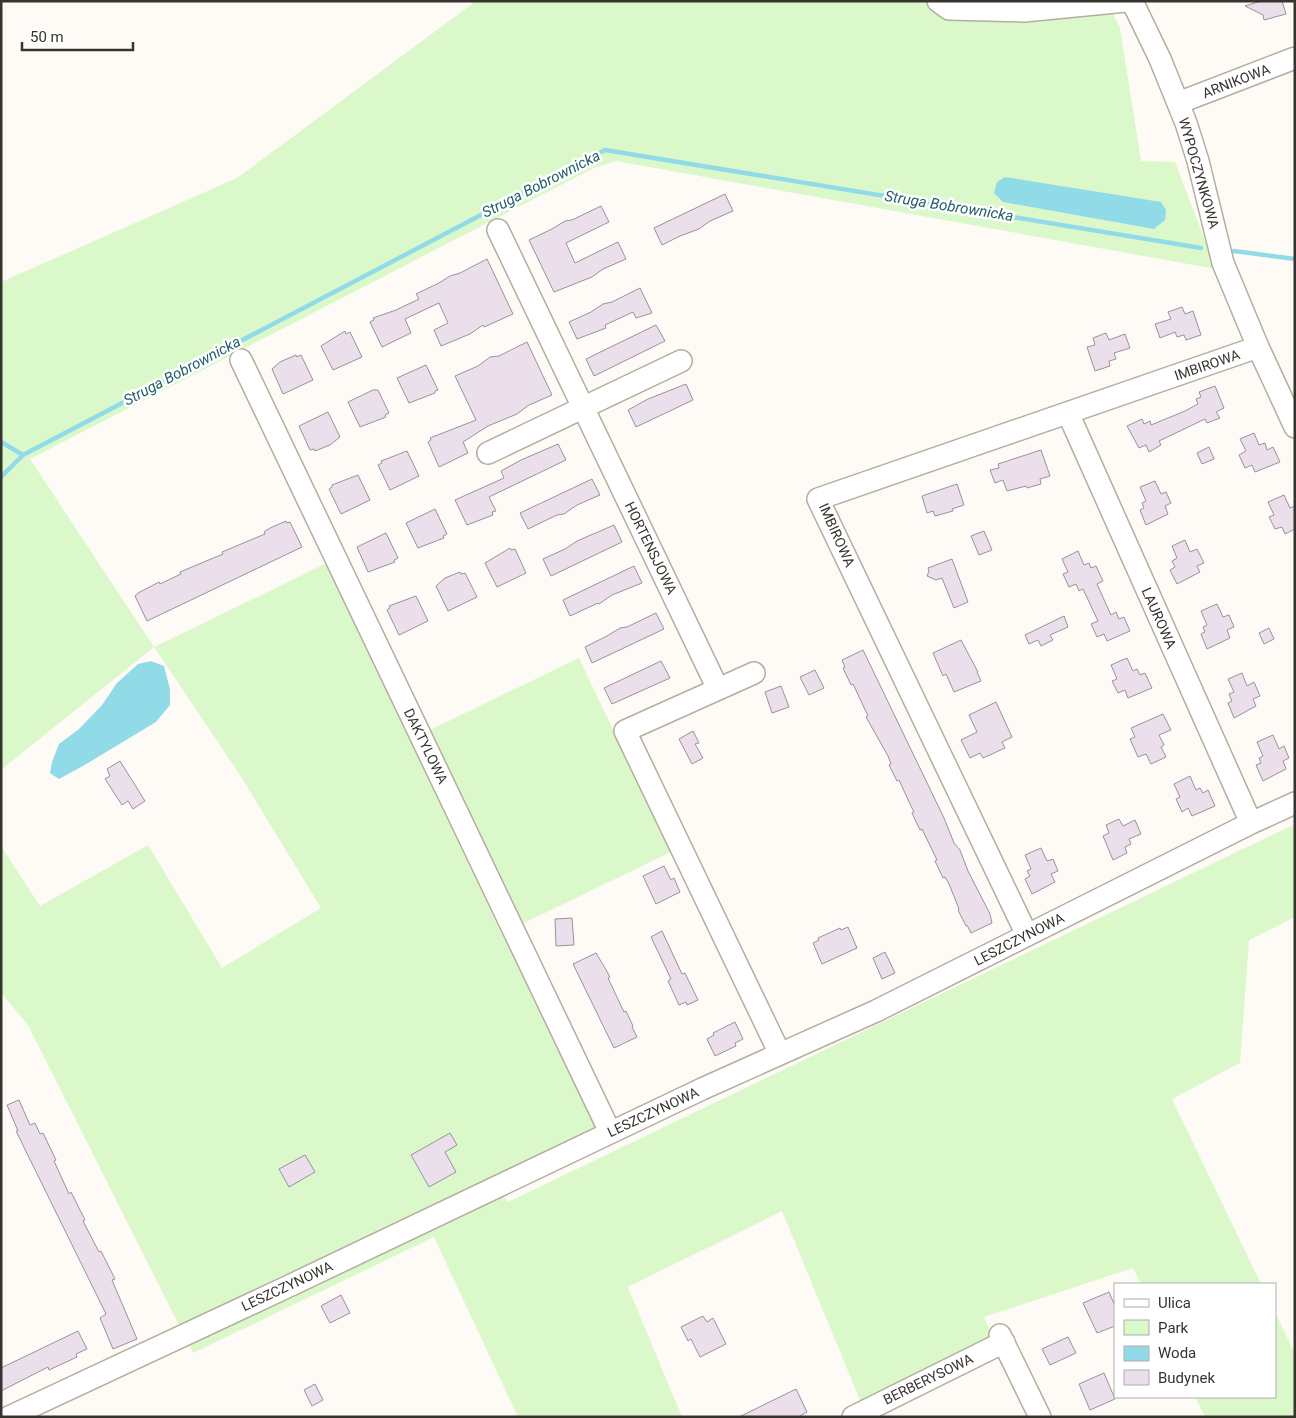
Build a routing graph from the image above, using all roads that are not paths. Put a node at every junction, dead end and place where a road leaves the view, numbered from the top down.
1 (938, 1) edge
2 (1126, 1) edge
3 (1132, 1) edge
4 (1295, 58) edge
5 (1178, 103) junction
6 (498, 230) dead end
7 (1258, 347) junction
8 (241, 360) dead end
9 (681, 361) dead end
10 (584, 408) junction
11 (1068, 413) junction
12 (1295, 427) edge
13 (488, 453) dead end
14 (754, 673) dead end
15 (718, 689) junction
16 (1295, 803) edge
17 (1251, 824) junction
18 (1027, 935) junction
19 (780, 1054) junction
20 (610, 1132) junction
21 (9, 1417) edge
22 (852, 1417) edge
23 (1040, 1417) edge

1 - 2 street
3 - 5 street, WYPOCZYNKOWA
4 - 5 street, ARNIKOWA
5 - 7 street, WYPOCZYNKOWA
6 - 10 street, HORTENSJOWA
7 - 11 street, IMBIROWA
7 - 12 street, WYPOCZYNKOWA
8 - 20 street, DAKTYLOWA
9 - 10 street
10 - 13 street
10 - 15 street, HORTENSJOWA
11 - 17 street, LAUROWA
11 - 18 street, IMBIROWA
14 - 15 street
15 - 19 street
16 - 17 street, LESZCZYNOWA
17 - 18 street, LESZCZYNOWA
18 - 19 street, LESZCZYNOWA
19 - 20 street, LESZCZYNOWA
20 - 21 street, LESZCZYNOWA
22 - 23 street, BERBERYSOWA

